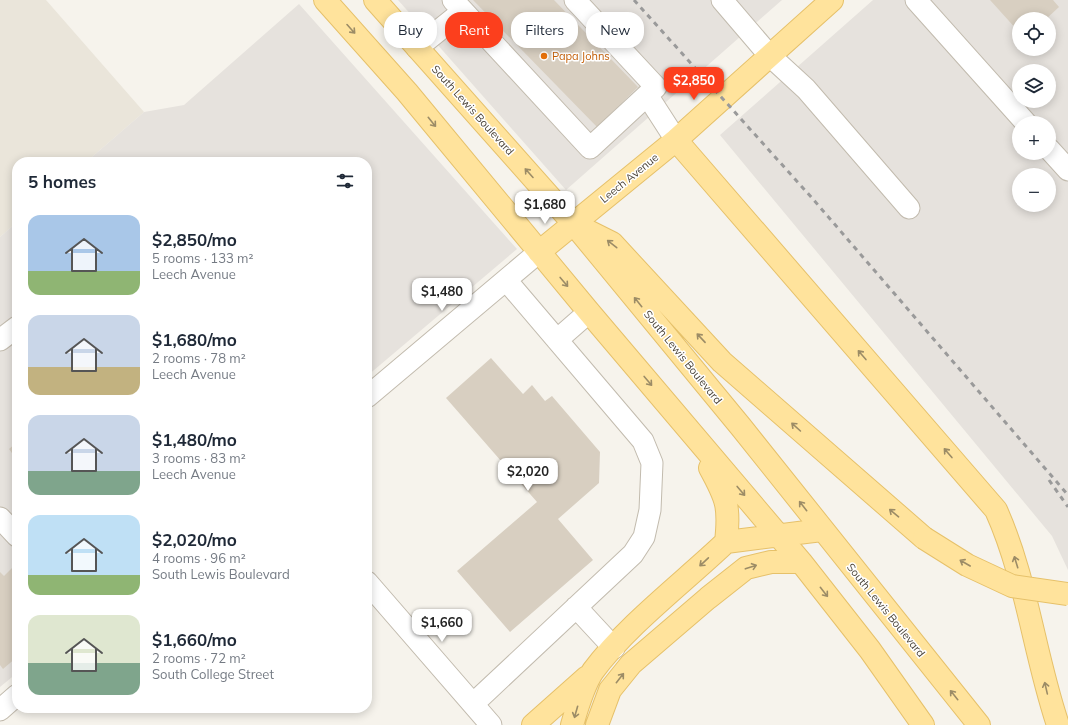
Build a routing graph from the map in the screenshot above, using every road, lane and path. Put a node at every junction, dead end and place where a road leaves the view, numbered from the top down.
1 (325, 0) edge
2 (374, 0) edge
3 (576, 0) edge
4 (722, 0) edge
5 (832, 0) edge
6 (916, 0) edge
7 (458, 5) edge
8 (385, 12) edge
9 (437, 27) edge
10 (417, 48) edge
11 (769, 54) junction
12 (647, 95) junction
13 (1020, 116) edge
14 (676, 140) junction
15 (1056, 157) edge
16 (1068, 170) edge
17 (909, 208) dead end
18 (573, 223) junction
19 (539, 252) junction
20 (506, 280) junction
21 (589, 312) junction
22 (12, 331) edge
23 (0, 340) edge
24 (557, 340) junction
25 (372, 393) edge
26 (690, 430) junction
27 (0, 518) edge
28 (822, 530) junction
29 (12, 531) edge
30 (779, 536) junction
31 (726, 542) junction
32 (801, 562) junction
33 (372, 588) edge
34 (1068, 594) edge
35 (576, 607) junction
36 (614, 648) junction
37 (593, 672) junction
38 (12, 699) edge
39 (473, 704) junction
40 (0, 710) edge
41 (0, 719) edge
42 (1068, 719) edge
43 (5, 725) edge
44 (492, 725) edge
45 (533, 725) edge
46 (572, 725) edge
47 (597, 725) edge
48 (923, 725) edge
49 (979, 725) edge
50 (1058, 725) edge
51 (1062, 725) edge

1 -> 19 main road
2 - 8 main road, South Lewis Boulevard
3 - 12 street
4 - 11 street
5 - 11 main road, Leech Avenue
6 - 13 street
7 - 9 street
7 - 12 street
18 -> 10 main road, South Lewis Boulevard
11 - 14 main road, Leech Avenue
11 - 17 street
12 - 14 street
14 - 18 main road, Leech Avenue
50 -> 14 main road
15 - 16 street
18 - 19 main road, Leech Avenue
28 -> 18 main road, South Lewis Boulevard
34 -> 18 main road, bridge
19 - 20 street, Leech Avenue
19 -> 21 main road
20 - 24 street
20 - 25 street, Leech Avenue
21 - 24 street
21 -> 26 main road
22 - 23 street
24 - 35 street
26 -> 30 main road
26 - 31 main road
27 - 29 street
28 - 30 main road
49 -> 28 main road, South Lewis Boulevard
30 - 31 main road
30 - 32 main road
31 -> 36 main road
47 -> 32 main road
32 -> 48 main road
33 - 39 street
35 - 36 street
35 - 39 street
36 - 37 main road
37 - 45 main road
37 -> 46 main road
38 - 40 street
39 - 44 street
41 - 43 street
42 - 51 main road

